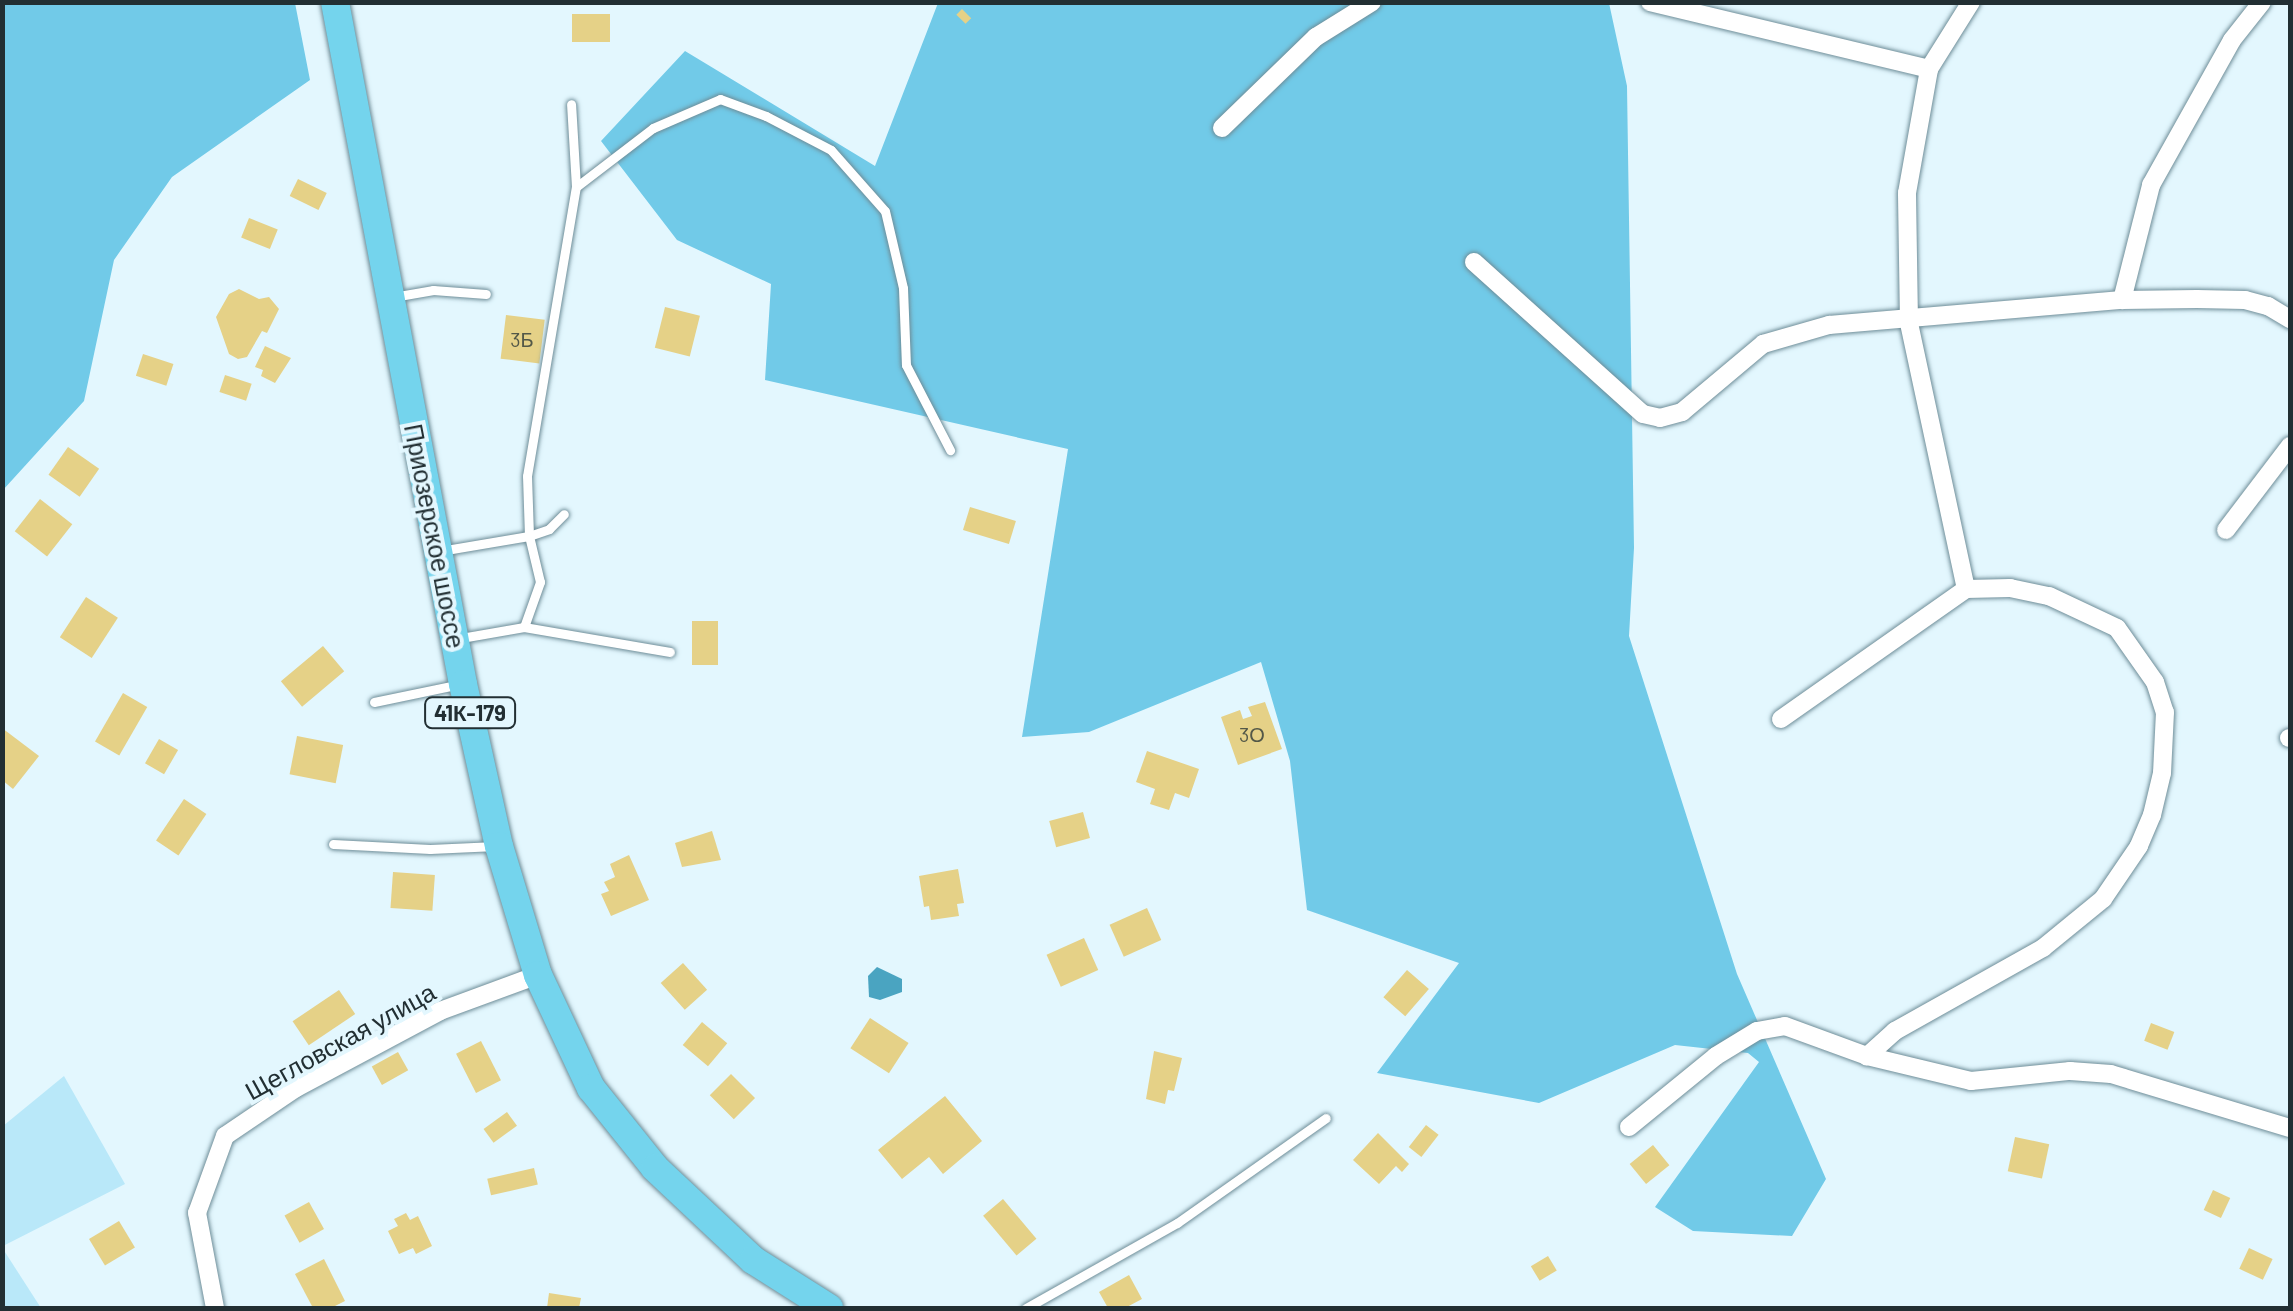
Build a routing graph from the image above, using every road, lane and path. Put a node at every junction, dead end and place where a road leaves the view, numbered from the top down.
1 (335, 2) edge
2 (1372, 2) edge
3 (1650, 2) edge
4 (1971, 2) edge
5 (2262, 2) edge
6 (1929, 69) junction
7 (570, 104) dead end
8 (1222, 128) dead end
9 (576, 187) junction
10 (1474, 262) dead end
11 (486, 294) dead end
12 (390, 298) junction
13 (2122, 300) junction
14 (2290, 319) edge
15 (1910, 322) junction
16 (2290, 446) edge
17 (950, 450) dead end
18 (564, 514) dead end
19 (2226, 530) dead end
20 (529, 536) junction
21 (437, 552) junction
22 (1966, 589) junction
23 (524, 628) junction
24 (455, 639) junction
25 (670, 652) dead end
26 (463, 684) junction
27 (374, 702) dead end
28 (1780, 719) dead end
29 (333, 844) dead end
30 (499, 846) junction
31 (538, 975) junction
32 (1867, 1056) junction
33 (1326, 1118) dead end
34 (1628, 1126) dead end
35 (2290, 1128) edge
36 (215, 1308) edge
37 (829, 1308) edge
38 (1026, 1308) edge

1 - 12 main road, Приозерское шоссе / 41К-179
2 - 8 street
3 - 6 street
4 - 6 street
5 - 13 street
6 - 15 street
7 - 9 lane
9 - 17 lane
9 - 20 lane
10 - 15 street
11 - 12 lane
12 - 21 main road, Приозерское шоссе / 41К-179
13 - 14 street
13 - 15 street
15 - 22 street
16 - 19 street
18 - 20 lane
20 - 21 lane
20 - 23 lane
21 - 24 main road, Приозерское шоссе / 41К-179
22 - 28 street
22 - 32 street
23 - 24 lane
23 - 25 lane
24 - 26 main road, Приозерское шоссе / 41К-179
26 - 27 lane
26 - 30 main road, Приозерское шоссе / 41К-179
29 - 30 lane
30 - 31 main road, Приозерское шоссе / 41К-179
31 - 36 street, Щегловская улица
31 - 37 main road, Приозерское шоссе / 41К-179
32 - 34 street
32 - 35 street
33 - 38 lane

